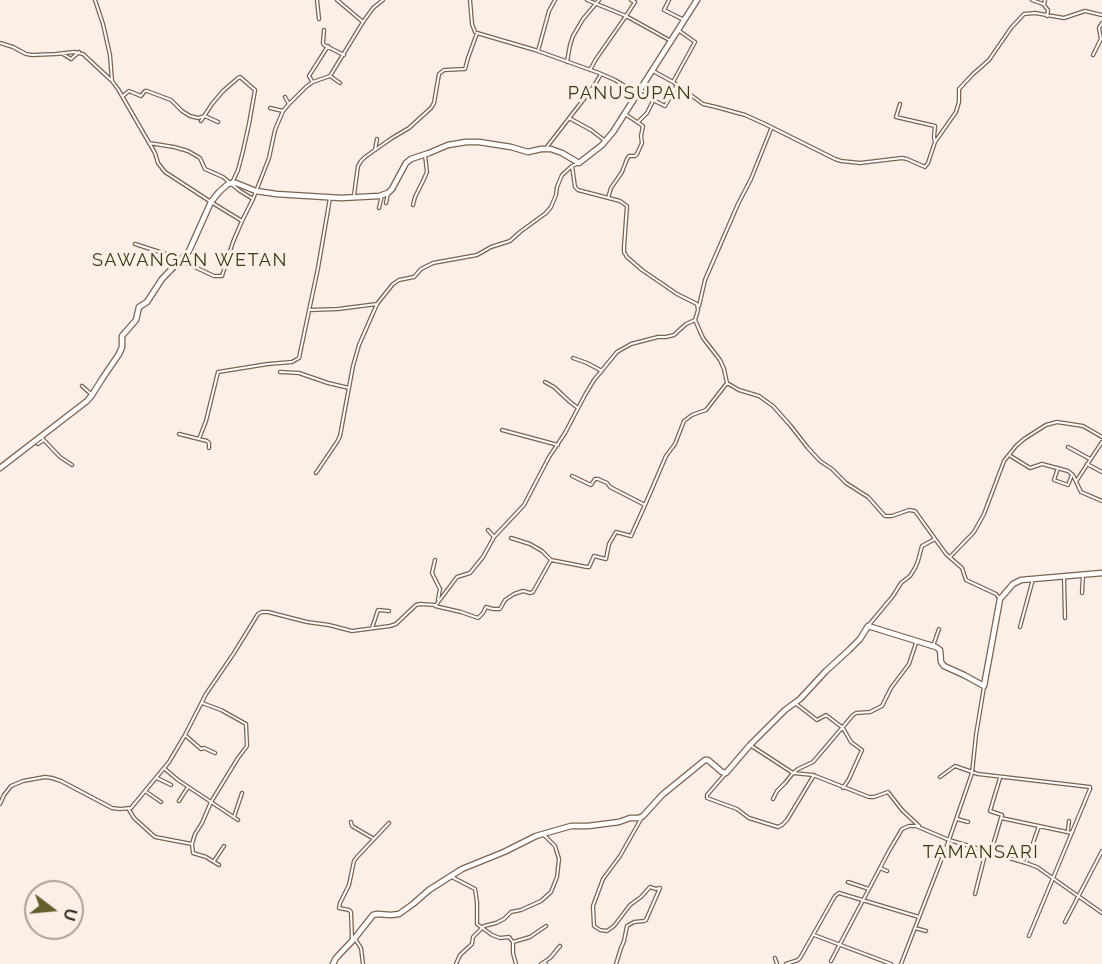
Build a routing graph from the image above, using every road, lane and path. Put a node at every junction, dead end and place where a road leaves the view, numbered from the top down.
1 (95, 0) edge
2 (318, 0) edge
3 (337, 0) edge
4 (383, 0) edge
5 (470, 0) edge
6 (555, 0) edge
7 (587, 0) edge
8 (599, 0) edge
9 (669, 0) edge
10 (697, 0) edge
11 (1032, 0) edge
12 (1045, 0) edge
13 (634, 1) edge
14 (596, 4) junction
15 (1044, 5) junction
16 (1102, 15) edge
17 (626, 16) junction
18 (1047, 16) junction
19 (319, 19) dead end
20 (684, 20) junction
21 (363, 21) junction
22 (1102, 23) edge
23 (324, 30) dead end
24 (678, 30) junction
25 (476, 33) junction
26 (671, 41) junction
27 (0, 43) edge
28 (328, 46) junction
29 (538, 51) junction
30 (80, 52) junction
31 (63, 53) junction
32 (344, 55) junction
33 (1093, 55) dead end
34 (567, 62) junction
35 (590, 69) junction
36 (653, 71) junction
37 (601, 74) junction
38 (330, 76) junction
39 (112, 81) junction
40 (313, 82) junction
41 (673, 82) junction
42 (340, 83) dead end
43 (676, 85) junction
44 (639, 92) junction
45 (123, 96) junction
46 (285, 97) dead end
47 (653, 100) junction
48 (289, 104) junction
49 (900, 104) dead end
50 (270, 108) dead end
51 (283, 111) junction
52 (625, 114) junction
53 (205, 116) junction
54 (569, 118) junction
55 (201, 121) dead end
56 (637, 122) junction
57 (218, 123) dead end
58 (772, 128) junction
59 (377, 139) dead end
60 (606, 141) junction
61 (935, 142) junction
62 (149, 143) junction
63 (546, 148) junction
64 (375, 150) junction
65 (425, 155) junction
66 (579, 163) junction
67 (572, 166) junction
68 (231, 183) junction
69 (259, 191) junction
70 (388, 193) junction
71 (382, 195) junction
72 (330, 198) junction
73 (354, 198) junction
74 (608, 198) junction
75 (253, 199) junction
76 (210, 202) junction
77 (386, 203) dead end
78 (414, 205) dead end
79 (379, 208) dead end
80 (242, 221) junction
81 (135, 244) dead end
82 (180, 261) junction
83 (377, 304) junction
84 (699, 306) junction
85 (310, 310) junction
86 (694, 320) junction
87 (573, 358) dead end
88 (602, 371) junction
89 (280, 372) dead end
90 (545, 382) dead end
91 (727, 383) junction
92 (82, 386) dead end
93 (349, 388) junction
94 (92, 395) junction
95 (578, 408) junction
96 (502, 430) dead end
97 (179, 434) dead end
98 (1102, 437) edge
99 (43, 438) junction
100 (199, 439) junction
101 (1102, 442) edge
102 (38, 444) dead end
103 (558, 445) junction
104 (1068, 447) dead end
105 (209, 448) dead end
106 (1009, 455) junction
107 (1090, 459) junction
108 (1087, 464) junction
109 (72, 465) dead end
110 (0, 468) edge
111 (1058, 468) junction
112 (1102, 472) edge
113 (316, 473) dead end
114 (1072, 474) junction
115 (572, 476) dead end
116 (1076, 481) junction
117 (1102, 501) edge
118 (645, 505) junction
119 (488, 530) dead end
120 (494, 537) junction
121 (511, 538) dead end
122 (935, 539) junction
123 (950, 558) junction
124 (435, 560) dead end
125 (551, 560) junction
126 (1102, 573) edge
127 (1083, 575) junction
128 (1064, 576) junction
129 (1033, 579) junction
130 (1082, 592) dead end
131 (1000, 599) junction
132 (438, 603) junction
133 (435, 606) junction
134 (991, 610) dead end
135 (389, 611) dead end
136 (997, 612) junction
137 (1065, 618) dead end
138 (868, 626) junction
139 (1020, 627) dead end
140 (372, 628) junction
141 (939, 629) dead end
142 (917, 640) junction
143 (933, 646) junction
144 (984, 686) junction
145 (201, 703) junction
146 (795, 703) junction
147 (843, 728) junction
148 (185, 735) junction
149 (750, 745) junction
150 (215, 753) dead end
151 (165, 769) junction
152 (726, 773) junction
153 (793, 773) junction
154 (972, 773) junction
155 (814, 775) junction
156 (940, 777) dead end
157 (157, 778) junction
158 (1000, 778) junction
159 (171, 784) dead end
160 (188, 787) junction
161 (843, 788) junction
162 (145, 791) junction
163 (242, 793) dead end
164 (773, 799) dead end
165 (179, 801) dead end
166 (161, 802) dead end
167 (211, 802) junction
168 (0, 804) edge
169 (128, 808) junction
170 (643, 816) junction
171 (234, 817) junction
172 (1001, 818) junction
173 (957, 819) junction
174 (238, 820) dead end
175 (1069, 821) dead end
176 (351, 822) dead end
177 (389, 822) dead end
178 (969, 822) dead end
179 (1039, 826) junction
180 (920, 828) junction
181 (1067, 831) junction
182 (1072, 832) junction
183 (544, 835) junction
184 (374, 839) junction
185 (949, 840) junction
186 (192, 844) junction
187 (224, 846) dead end
188 (986, 851) junction
189 (1102, 851) edge
190 (991, 853) junction
191 (214, 862) junction
192 (1026, 863) junction
193 (219, 865) dead end
194 (880, 868) junction
195 (886, 871) dead end
196 (450, 876) junction
197 (1053, 878) junction
198 (848, 882) dead end
199 (869, 889) junction
200 (975, 894) dead end
201 (1079, 896) junction
202 (864, 900) junction
203 (1102, 914) edge
204 (919, 916) junction
205 (1065, 922) dead end
206 (546, 926) dead end
207 (482, 928) junction
208 (915, 928) junction
209 (926, 931) dead end
210 (814, 935) junction
211 (1029, 936) dead end
212 (353, 940) junction
213 (513, 942) junction
214 (840, 944) junction
215 (560, 946) dead end
216 (775, 958) dead end
217 (831, 961) dead end
218 (544, 963) edge
219 (333, 964) edge
220 (363, 964) edge
221 (456, 964) edge
222 (516, 964) edge
223 (616, 964) edge
224 (777, 964) edge
225 (786, 964) edge
226 (891, 964) edge
227 (901, 964) edge

1 - 39 street
2 - 19 street
3 - 21 street
4 - 21 street
5 - 25 street
6 - 29 street
7 - 14 street
8 - 14 street
9 - 20 street
10 - 20 street
11 - 15 street
12 - 15 street
13 - 17 street
14 - 17 street
14 - 34 street
15 - 18 street
16 - 18 street
17 - 26 street
17 - 35 street
18 - 61 street
20 - 24 street
21 - 32 street
22 - 33 street
23 - 28 street
24 - 26 street
24 - 41 street
25 - 29 street
25 - 64 street
26 - 36 street
27 - 31 street
28 - 32 street
28 - 40 street
29 - 34 street
30 - 31 street
30 - 31 street
30 - 39 street
32 - 38 street
34 - 35 street
35 - 37 street
36 - 41 street
36 - 44 street
37 - 44 street
37 - 54 street
38 - 40 street
38 - 42 street
39 - 45 street
40 - 48 street
41 - 43 street
43 - 47 street
43 - 58 street
44 - 47 street
44 - 52 street
45 - 53 street
45 - 62 street
46 - 48 street
47 - 56 street
48 - 51 street
49 - 61 street
50 - 51 street
51 - 69 street
52 - 56 street
52 - 60 street
53 - 55 street
53 - 57 street
53 - 68 street
54 - 60 street
54 - 63 street
56 - 74 street
58 - 61 street
58 - 84 street
59 - 64 street
60 - 66 street
62 - 68 street
62 - 76 street
63 - 65 street
63 - 66 street
64 - 73 street
65 - 70 street
65 - 78 street
66 - 67 street
67 - 74 street
67 - 83 street
68 - 69 street
68 - 75 street
68 - 76 street
69 - 72 street
69 - 75 street
70 - 71 street
70 - 77 street
71 - 73 street
71 - 79 street
72 - 73 street
72 - 85 street
74 - 84 street
75 - 80 street
76 - 80 street
76 - 82 street
80 - 82 street
81 - 82 street
82 - 94 street
83 - 85 street
83 - 93 street
84 - 86 street
85 - 100 street
86 - 88 street
86 - 91 street
87 - 88 street
88 - 95 street
89 - 93 street
90 - 95 street
91 - 118 street
91 - 122 street
92 - 94 street
93 - 113 street
94 - 99 street
95 - 103 street
96 - 103 street
97 - 100 street
98 - 106 street
99 - 102 street
99 - 109 street
99 - 110 street
100 - 105 street
101 - 107 street
103 - 120 street
104 - 107 street
106 - 111 street
106 - 123 street
107 - 108 street
108 - 112 street
108 - 116 street
111 - 114 street
111 - 114 street
114 - 116 street
115 - 118 street
116 - 117 street
118 - 125 street
119 - 120 street
120 - 132 street
121 - 125 street
122 - 123 street
122 - 138 street
123 - 131 street
124 - 132 street
125 - 133 street
126 - 127 street
127 - 128 street
127 - 130 street
128 - 129 street
128 - 137 street
129 - 131 street
129 - 139 street
131 - 136 street
132 - 133 street
133 - 140 street
134 - 136 street
135 - 140 street
136 - 144 street
138 - 142 street
138 - 146 street
140 - 145 street
141 - 143 street
142 - 143 street
142 - 147 street
143 - 144 street
144 - 154 street
145 - 148 street
145 - 167 street
146 - 147 street
146 - 149 street
147 - 153 street
147 - 161 street
148 - 150 street
148 - 151 street
149 - 152 street
149 - 153 street
151 - 157 street
151 - 160 street
152 - 155 street
152 - 170 street
153 - 155 street
153 - 164 street
154 - 156 street
154 - 158 street
154 - 173 street
155 - 161 street
157 - 159 street
157 - 162 street
158 - 172 street
158 - 182 street
160 - 165 street
160 - 167 street
161 - 180 street
162 - 166 street
162 - 169 street
163 - 171 street
167 - 171 street
167 - 186 street
168 - 169 street
169 - 186 street
170 - 183 street
170 - 223 street
171 - 174 street
172 - 179 street
172 - 190 street
173 - 178 street
173 - 185 street
175 - 181 street
176 - 184 street
177 - 184 street
179 - 181 street
179 - 192 street
180 - 185 street
180 - 194 street
181 - 182 street
182 - 197 street
183 - 196 street
183 - 207 street
184 - 212 street
185 - 188 street
185 - 204 street
186 - 191 street
187 - 191 street
188 - 190 street
188 - 200 street
189 - 201 street
190 - 192 street
191 - 193 street
192 - 197 street
194 - 195 street
194 - 199 street
196 - 207 street
196 - 212 street
197 - 201 street
197 - 211 street
198 - 199 street
199 - 202 street
201 - 203 street
201 - 205 street
202 - 204 street
202 - 210 street
202 - 214 street
204 - 208 street
206 - 213 street
207 - 213 street
207 - 221 street
208 - 209 street
208 - 227 street
210 - 214 street
210 - 225 street
212 - 219 street
212 - 220 street
213 - 222 street
214 - 217 street
214 - 226 street
215 - 218 street
216 - 224 street

